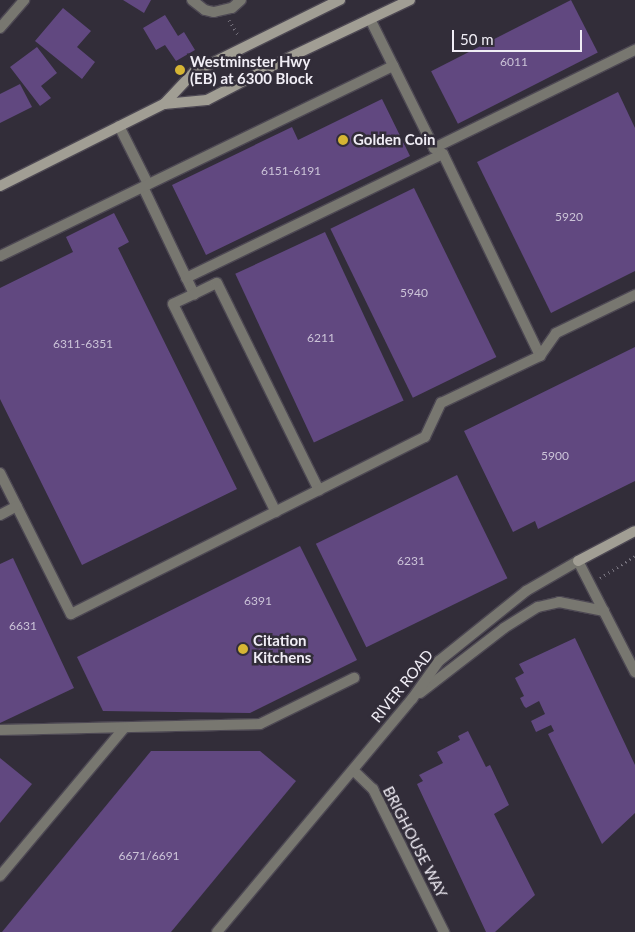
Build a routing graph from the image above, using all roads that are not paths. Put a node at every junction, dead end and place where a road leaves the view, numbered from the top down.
1 (24, 0) edge
2 (192, 0) edge
3 (241, 0) edge
4 (340, 0) edge
5 (410, 0) edge
6 (370, 18) junction
7 (0, 28) edge
8 (635, 51) edge
9 (393, 66) junction
10 (164, 104) junction
11 (119, 126) junction
12 (434, 148) junction
13 (443, 154) junction
14 (0, 186) edge
15 (146, 186) junction
16 (0, 256) edge
17 (186, 278) junction
18 (194, 294) junction
19 (635, 295) edge
20 (540, 356) junction
21 (0, 473) edge
22 (319, 490) junction
23 (17, 506) junction
24 (276, 512) junction
25 (0, 515) edge
26 (635, 531) edge
27 (578, 561) junction
28 (604, 611) junction
29 (635, 672) edge
30 (354, 678) dead end
31 (412, 699) junction
32 (124, 728) junction
33 (0, 730) edge
34 (353, 770) junction
35 (0, 876) edge
36 (217, 932) edge
37 (444, 932) edge

1 - 7 street
2 - 3 street
4 - 10 main road
5 - 6 main road
6 - 9 street
6 - 10 main road
8 - 12 street
9 - 12 street
9 - 15 street
10 - 11 main road
11 - 14 main road
11 - 15 street
12 - 13 street
13 - 17 street
13 - 20 street
15 - 16 street
15 - 17 street
17 - 18 street
18 - 22 street
18 - 24 street
19 - 20 street
20 - 22 street
21 - 23 street
22 - 24 street
23 - 24 street
23 - 25 street
26 - 27 main road
27 - 28 street
27 - 31 street, RIVER ROAD
28 - 29 street
28 - 31 street
30 - 32 street
31 - 34 street, RIVER ROAD
32 - 33 street
32 - 35 street
34 - 36 street, RIVER ROAD
34 - 37 street, BRIGHOUSE WAY

